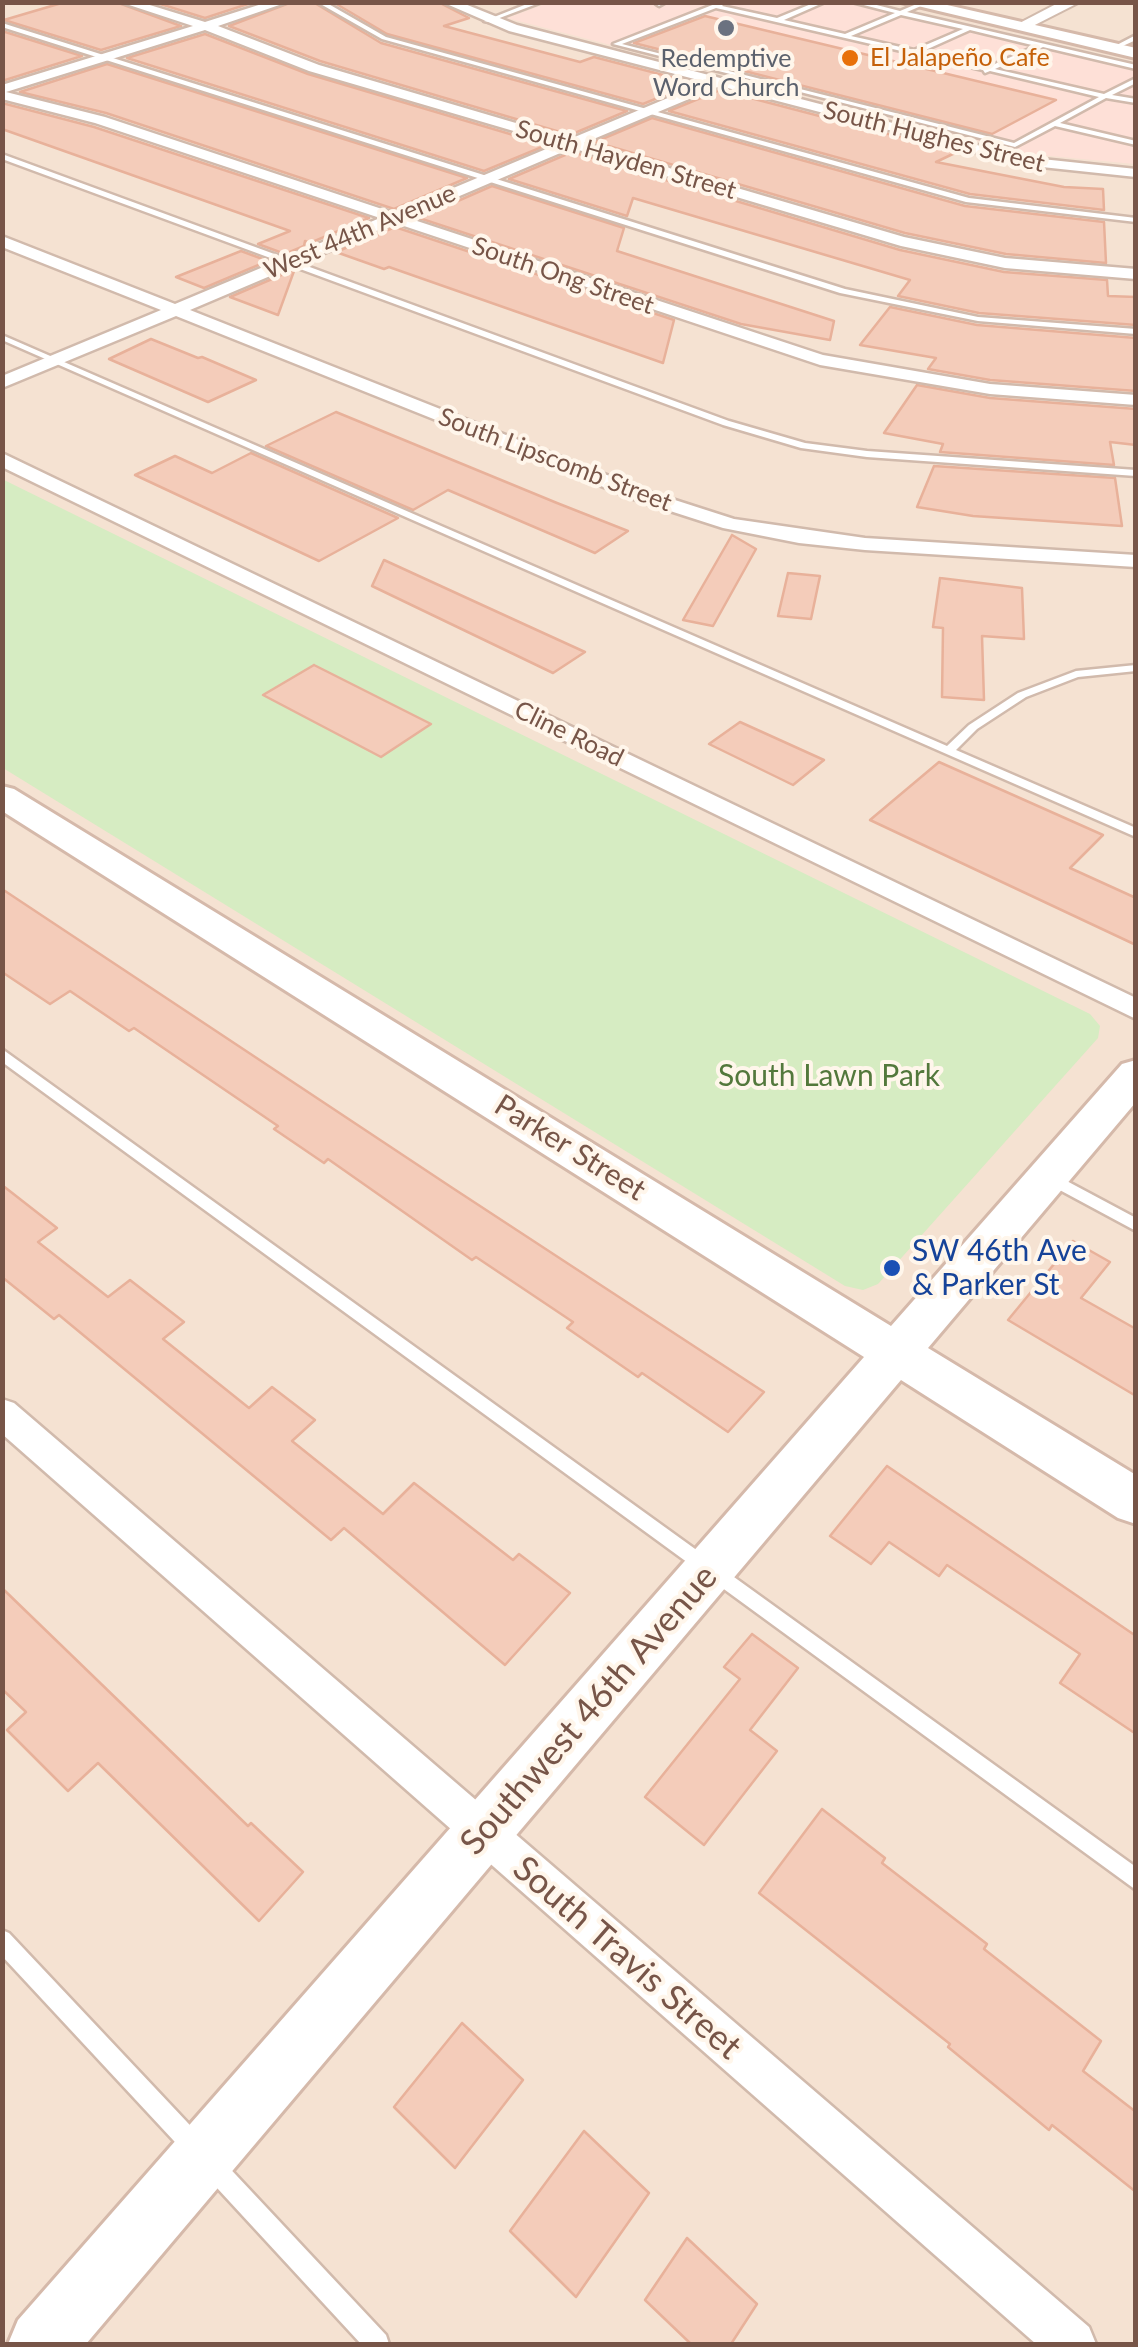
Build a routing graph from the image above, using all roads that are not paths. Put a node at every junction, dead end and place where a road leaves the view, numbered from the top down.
1 (126, 2) edge
2 (282, 2) edge
3 (320, 2) edge
4 (448, 2) edge
5 (539, 2) edge
6 (726, 2) edge
7 (822, 2) edge
8 (855, 2) edge
9 (1068, 3) edge
10 (715, 6) junction
11 (909, 7) edge
12 (988, 20) junction
13 (487, 21) junction
14 (776, 21) junction
15 (2, 25) edge
16 (206, 26) junction
17 (1020, 27) junction
18 (968, 29) junction
19 (1063, 36) junction
20 (843, 37) junction
21 (1136, 37) edge
22 (616, 44) junction
23 (1042, 46) junction
24 (1114, 48) junction
25 (598, 50) junction
26 (912, 53) junction
27 (1136, 53) edge
28 (106, 57) junction
29 (1136, 66) edge
30 (985, 71) junction
31 (1136, 80) edge
32 (718, 82) junction
33 (2, 92) edge
34 (1105, 96) junction
35 (1136, 101) edge
36 (647, 112) junction
37 (1054, 124) junction
38 (1076, 129) junction
39 (1136, 135) edge
40 (570, 144) junction
41 (1136, 144) edge
42 (1014, 145) junction
43 (996, 154) junction
44 (2, 156) edge
45 (1136, 174) edge
46 (488, 178) junction
47 (392, 218) junction
48 (1136, 220) edge
49 (2, 241) edge
50 (291, 262) junction
51 (1136, 274) edge
52 (176, 310) junction
53 (1136, 332) edge
54 (2, 337) edge
55 (55, 361) junction
56 (2, 384) edge
57 (1136, 400) edge
58 (2, 458) edge
59 (1136, 473) edge
60 (1136, 562) edge
61 (1136, 668) edge
62 (948, 751) junction
63 (2, 796) edge
64 (1136, 833) edge
65 (1136, 1010) edge
66 (2, 1054) edge
67 (1136, 1074) edge
68 (1048, 1178) junction
69 (1136, 1225) edge
70 (899, 1353) junction
71 (2, 1413) edge
72 (1136, 1502) edge
73 (711, 1569) junction
74 (482, 1832) junction
75 (1136, 1880) edge
76 (2, 1940) edge
77 (203, 2156) junction
78 (42, 2344) edge
79 (377, 2344) edge
80 (1072, 2344) edge

1 - 16 street, South Hayden Street
2 - 16 street
3 - 36 lane
4 - 13 street, South Hughes Street
5 - 13 lane
6 - 10 lane
7 - 14 lane
8 - 11 lane
9 - 17 street
10 - 14 lane
10 - 22 lane
11 - 12 main road
11 - 18 lane
11 - 20 lane
12 - 17 main road
12 - 18 lane
13 - 25 street, South Hughes Street
14 - 20 lane
15 - 28 lane
16 - 28 street
16 - 40 street, South Hayden Street
17 - 19 main road
18 - 23 lane
18 - 26 lane
19 - 23 lane
19 - 24 main road
20 - 26 lane
21 - 24 lane
22 - 25 lane
22 - 42 lane
23 - 29 lane
23 - 30 lane
24 - 27 main road
25 - 32 street, South Hughes Street
26 - 30 lane
28 - 33 street
28 - 46 lane
30 - 34 lane
31 - 34 lane
32 - 36 street, West 44th Avenue
32 - 43 street, South Hughes Street
33 - 47 street, South Ong Street
34 - 35 lane
34 - 37 lane
36 - 40 street, West 44th Avenue
36 - 48 lane
37 - 38 lane
37 - 42 lane
38 - 39 lane
38 - 41 lane
40 - 46 street, West 44th Avenue
40 - 51 street, South Hayden Street
42 - 43 lane
43 - 45 street, South Hughes Street
44 - 50 lane
46 - 47 street, West 44th Avenue
46 - 53 lane
47 - 50 street, West 44th Avenue
47 - 57 street, South Ong Street
49 - 52 street, South Lipscomb Street
50 - 52 street, West 44th Avenue
50 - 59 lane
52 - 55 street, West 44th Avenue
52 - 60 street, South Lipscomb Street
54 - 55 lane
55 - 56 street, West 44th Avenue
55 - 62 lane
58 - 65 street, Cline Road
61 - 62 lane
62 - 64 lane
63 - 70 main road, Parker Street
66 - 73 lane
67 - 68 main road, Southwest 46th Avenue
68 - 69 lane
68 - 70 main road, Southwest 46th Avenue
70 - 72 main road, Parker Street
70 - 73 main road, Southwest 46th Avenue
71 - 74 street, South Travis Street
73 - 74 main road, Southwest 46th Avenue
73 - 75 lane
74 - 77 main road, Southwest 46th Avenue
74 - 80 street, South Travis Street
76 - 77 lane
77 - 78 main road, Southwest 46th Avenue
77 - 79 lane

